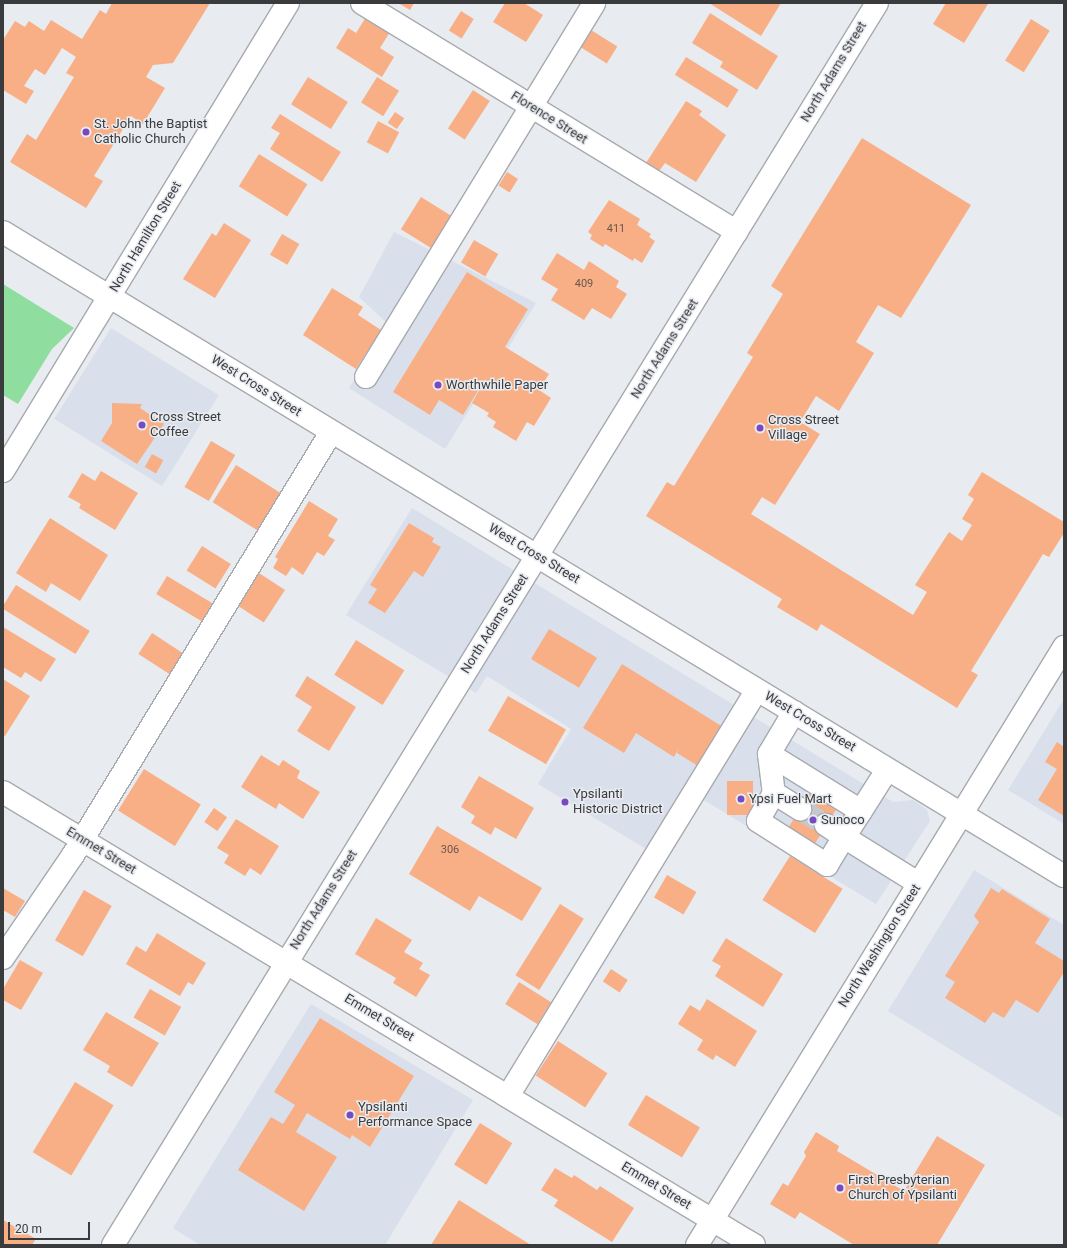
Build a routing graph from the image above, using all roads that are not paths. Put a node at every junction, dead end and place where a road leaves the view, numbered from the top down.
1 (288, 3) edge
2 (362, 3) edge
3 (594, 3) edge
4 (877, 3) edge
5 (530, 107) junction
6 (3, 232) edge
7 (737, 232) junction
8 (110, 295) junction
9 (366, 377) dead end
10 (331, 432) junction
11 (3, 471) edge
12 (537, 556) junction
13 (1064, 647) edge
14 (757, 690) junction
15 (794, 712) junction
16 (769, 754) junction
17 (887, 770) junction
18 (3, 792) edge
19 (774, 793) junction
20 (800, 809) tunnel mouth
21 (862, 811) junction
22 (961, 814) junction
23 (826, 825) tunnel mouth
24 (844, 837) junction
25 (82, 840) junction
26 (1064, 876) edge
27 (918, 883) junction
28 (3, 958) edge
29 (286, 961) junction
30 (508, 1096) junction
31 (712, 1220) junction
32 (112, 1245) edge
33 (697, 1245) edge
34 (754, 1245) edge

1 - 8 street, North Hamilton Street
2 - 5 street, Florence Street
3 - 5 street
4 - 7 street, North Adams Street
5 - 7 street, Florence Street
5 - 9 street
6 - 8 street, West Cross Street
7 - 12 street, North Adams Street
8 - 10 street, West Cross Street
8 - 11 street, North Hamilton Street
10 - 12 street, West Cross Street
10 - 25 street
12 - 14 street, West Cross Street
12 - 29 street, North Adams Street
13 - 22 street, North Washington Street
14 - 15 street, West Cross Street
14 - 30 street
15 - 16 street
15 - 17 street, West Cross Street
16 - 19 street
16 - 21 street
17 - 21 street
17 - 22 street, West Cross Street
18 - 25 street, Emmet Street
19 - 20 street
19 - 24 street
21 - 24 street
22 - 26 street, West Cross Street
22 - 27 street, North Washington Street
23 - 24 street
24 - 27 street
25 - 28 street
25 - 29 street, Emmet Street
27 - 31 street, North Washington Street
29 - 30 street, Emmet Street
29 - 32 street, North Adams Street
30 - 31 street, Emmet Street
31 - 33 street, North Washington Street
31 - 34 street, Emmet Street

